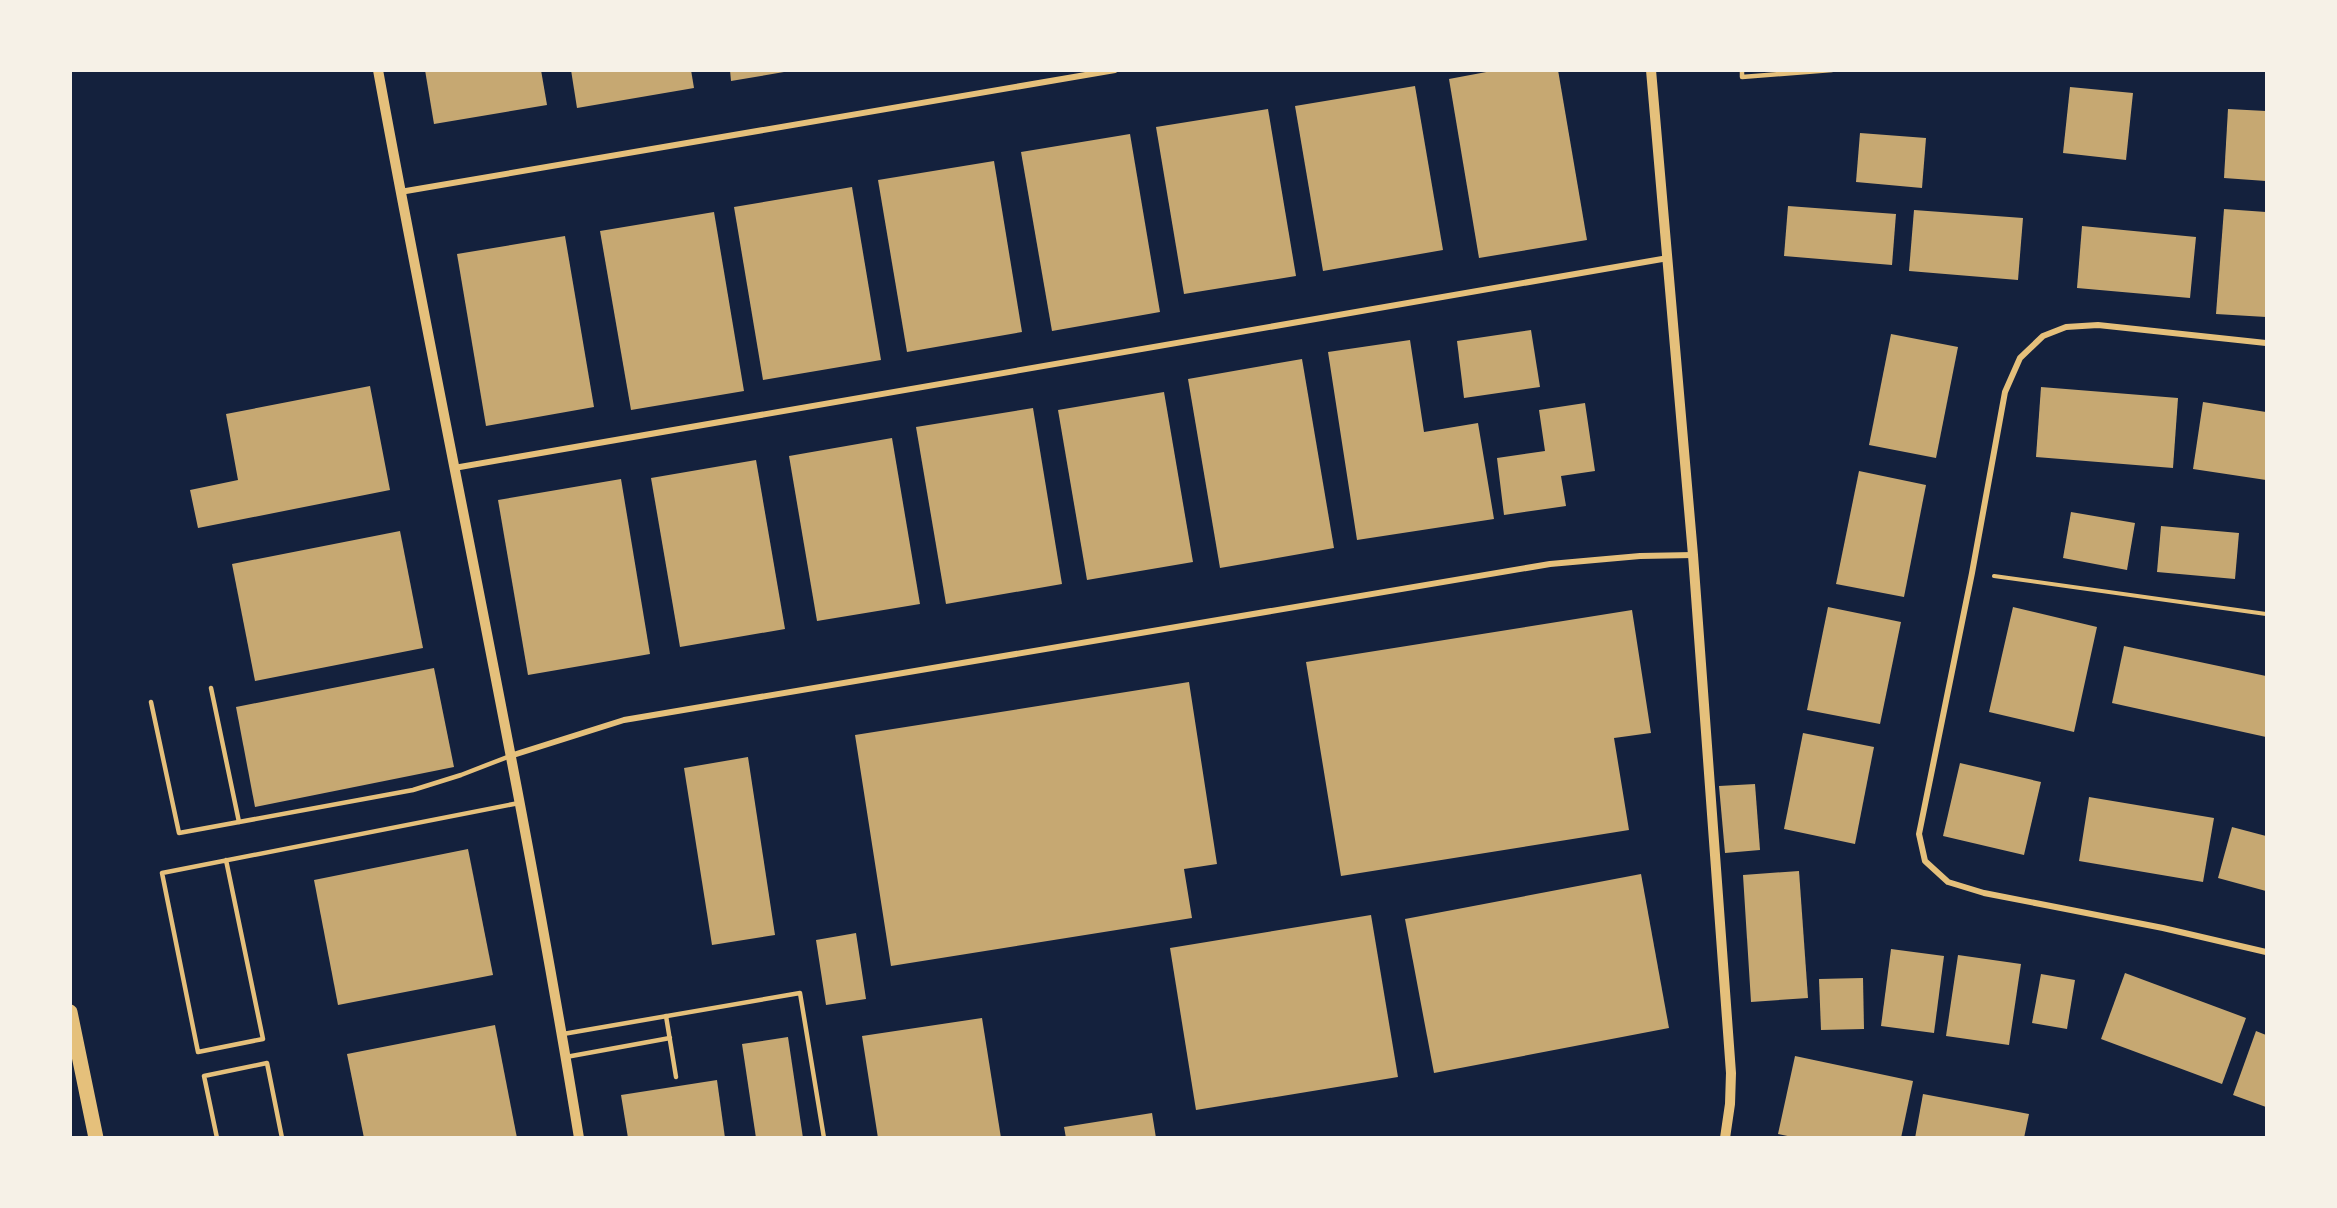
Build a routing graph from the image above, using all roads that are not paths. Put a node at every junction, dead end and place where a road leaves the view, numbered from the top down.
1 (378, 70) edge
2 (1115, 70) edge
3 (1651, 70) edge
4 (1742, 70) edge
5 (1832, 70) edge
6 (399, 192) junction
7 (1668, 258) junction
8 (2266, 343) edge
9 (454, 468) junction
10 (1693, 555) junction
11 (211, 688) dead end
12 (151, 702) dead end
13 (510, 756) junction
14 (519, 803) junction
15 (239, 822) junction
16 (226, 860) junction
17 (2266, 952) edge
18 (70, 1012) edge
19 (666, 1016) junction
20 (563, 1034) junction
21 (670, 1038) junction
22 (566, 1057) junction
23 (676, 1077) dead end
24 (96, 1137) edge
25 (216, 1137) edge
26 (282, 1137) edge
27 (579, 1137) edge
28 (824, 1137) edge
29 (1725, 1137) edge

1 - 6 street
2 - 6 street
3 - 7 street
4 - 5 lane
6 - 9 street
7 - 9 street
7 - 10 street
8 - 17 street
9 - 13 street
10 - 13 street
10 - 29 street
11 - 15 lane
12 - 15 lane
13 - 14 street
13 - 15 lane
14 - 16 lane
14 - 20 street
16 - 16 lane
18 - 24 main road
19 - 20 lane
19 - 21 lane
19 - 28 lane
20 - 22 street
21 - 22 lane
21 - 23 lane
22 - 27 street
25 - 26 lane

